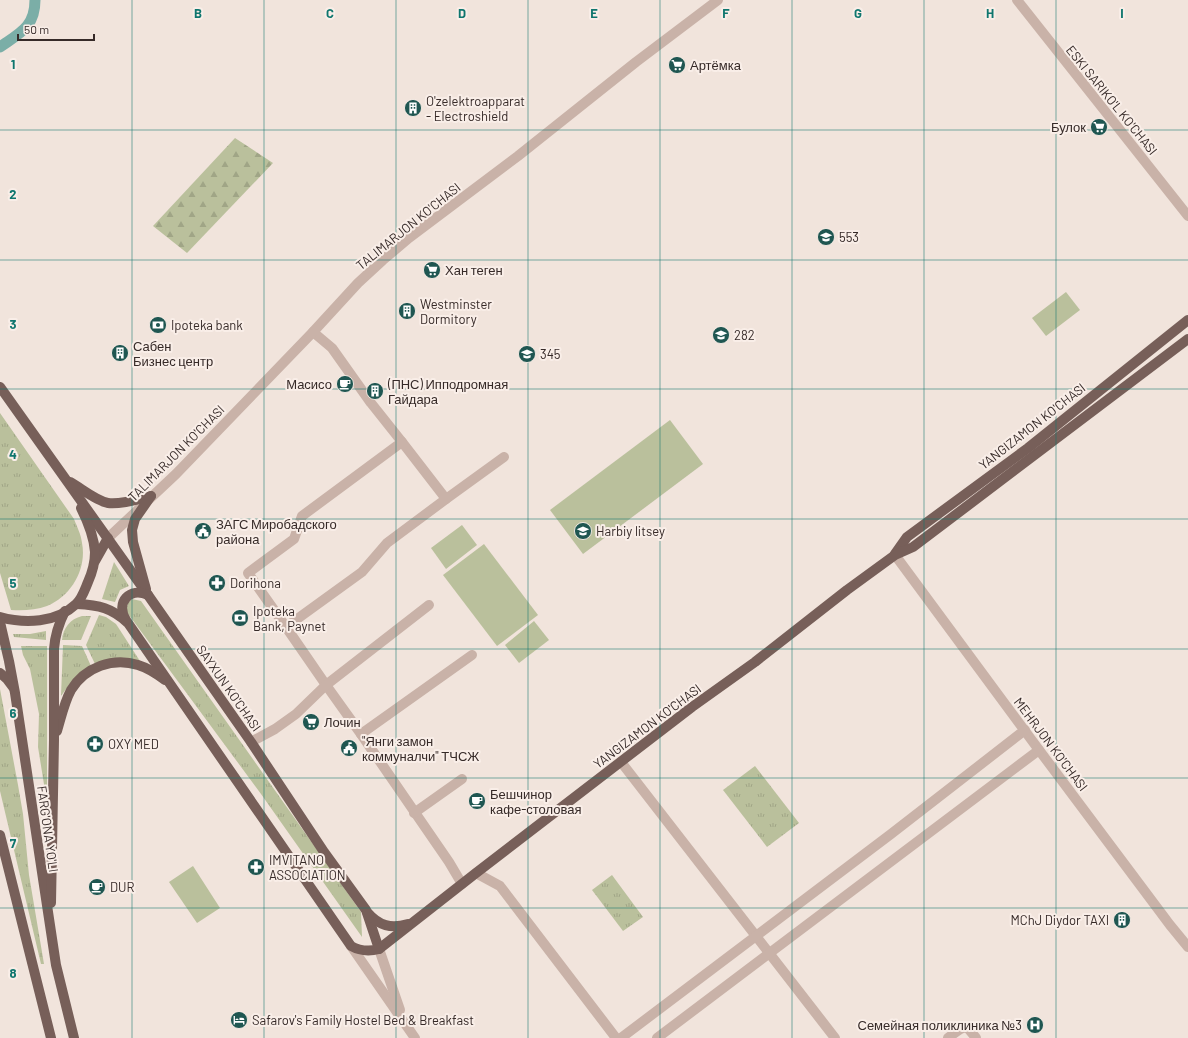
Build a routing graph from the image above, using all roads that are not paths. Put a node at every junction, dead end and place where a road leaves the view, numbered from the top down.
1 (718, 0) edge
2 (1017, 0) edge
3 (1188, 216) edge
4 (1188, 320) edge
5 (314, 332) junction
6 (1188, 339) edge
7 (0, 387) edge
8 (402, 442) junction
9 (504, 457) dead end
10 (66, 480) junction
11 (151, 496) junction
12 (446, 499) junction
13 (108, 538) junction
14 (895, 555) junction
15 (94, 563) junction
16 (148, 595) junction
17 (77, 604) junction
18 (429, 605) dead end
19 (65, 611) junction
20 (0, 617) edge
21 (0, 622) edge
22 (128, 623) junction
23 (286, 627) junction
24 (472, 655) dead end
25 (0, 673) edge
26 (171, 685) junction
27 (326, 686) junction
28 (15, 693) junction
29 (1025, 730) junction
30 (361, 734) junction
31 (54, 740) junction
32 (251, 742) junction
33 (1038, 750) junction
34 (621, 762) junction
35 (462, 779) dead end
36 (414, 813) junction
37 (0, 835) edge
38 (476, 872) junction
39 (462, 884) junction
40 (366, 910) junction
41 (417, 920) junction
42 (50, 933) junction
43 (756, 936) junction
44 (351, 946) junction
45 (1188, 947) edge
46 (379, 949) junction
47 (769, 953) junction
48 (404, 1021) junction
49 (51, 1038) edge
50 (74, 1038) edge
51 (415, 1038) edge
52 (616, 1038) edge
53 (621, 1038) edge
54 (657, 1038) edge
55 (835, 1038) edge
56 (948, 1038) edge
57 (976, 1038) edge

1 - 5 street, TALIMARJON KO'CHASI
2 - 3 street, ESKI SARIKO'L KO'CHASI
4 - 14 main road, YANGIZAMON KO'CHASI
5 - 8 street
5 - 11 street, TALIMARJON KO'CHASI
6 - 14 main road, YANGIZAMON KO'CHASI
7 - 10 main road, SAYXUN KO'CHASI
8 - 12 street
8 - 23 street
9 - 12 street
10 - 11 main road
10 - 13 main road, SAYXUN KO'CHASI
10 - 15 main road
11 - 13 street, TALIMARJON KO'CHASI
11 - 16 main road
12 - 23 street
13 - 15 main road
13 - 16 main road, SAYXUN KO'CHASI
14 - 29 street, MEHRJON KO'CHASI
14 - 34 main road, YANGIZAMON KO'CHASI
15 - 17 main road
16 - 22 main road
16 - 32 main road, SAYXUN KO'CHASI
17 - 19 main road
17 - 22 main road, SAYXUN KO'CHASI
18 - 27 street
19 - 20 main road
19 - 31 main road
21 - 28 main road, FARG'ONA YO'LI
22 - 26 main road, SAYXUN KO'CHASI
23 - 27 street
24 - 30 street
25 - 28 main road
26 - 31 main road
26 - 44 main road, SAYXUN KO'CHASI
27 - 30 street
27 - 32 street
28 - 42 main road, FARG'ONA YO'LI
29 - 33 street, MEHRJON KO'CHASI
29 - 43 street
30 - 36 street
31 - 42 main road
32 - 40 main road, SAYXUN KO'CHASI
33 - 45 street, MEHRJON KO'CHASI
33 - 47 street
34 - 38 main road, YANGIZAMON KO'CHASI
34 - 43 street
35 - 36 street
36 - 39 street
37 - 49 main road
38 - 39 main road, YANGIZAMON KO'CHASI
38 - 52 street
39 - 41 main road, YANGIZAMON KO'CHASI
40 - 41 main road, YANGIZAMON KO'CHASI
40 - 46 main road, SAYXUN KO'CHASI
41 - 46 main road, YANGIZAMON KO'CHASI
42 - 50 main road, FARG'ONA YO'LI
43 - 47 street
43 - 53 street
44 - 46 main road
44 - 48 street, SAYXUN KO'CHASI
46 - 48 street, SAYXUN KO'CHASI
47 - 54 street
47 - 55 street
48 - 51 street, SAYXUN KO'CHASI
56 - 57 street

